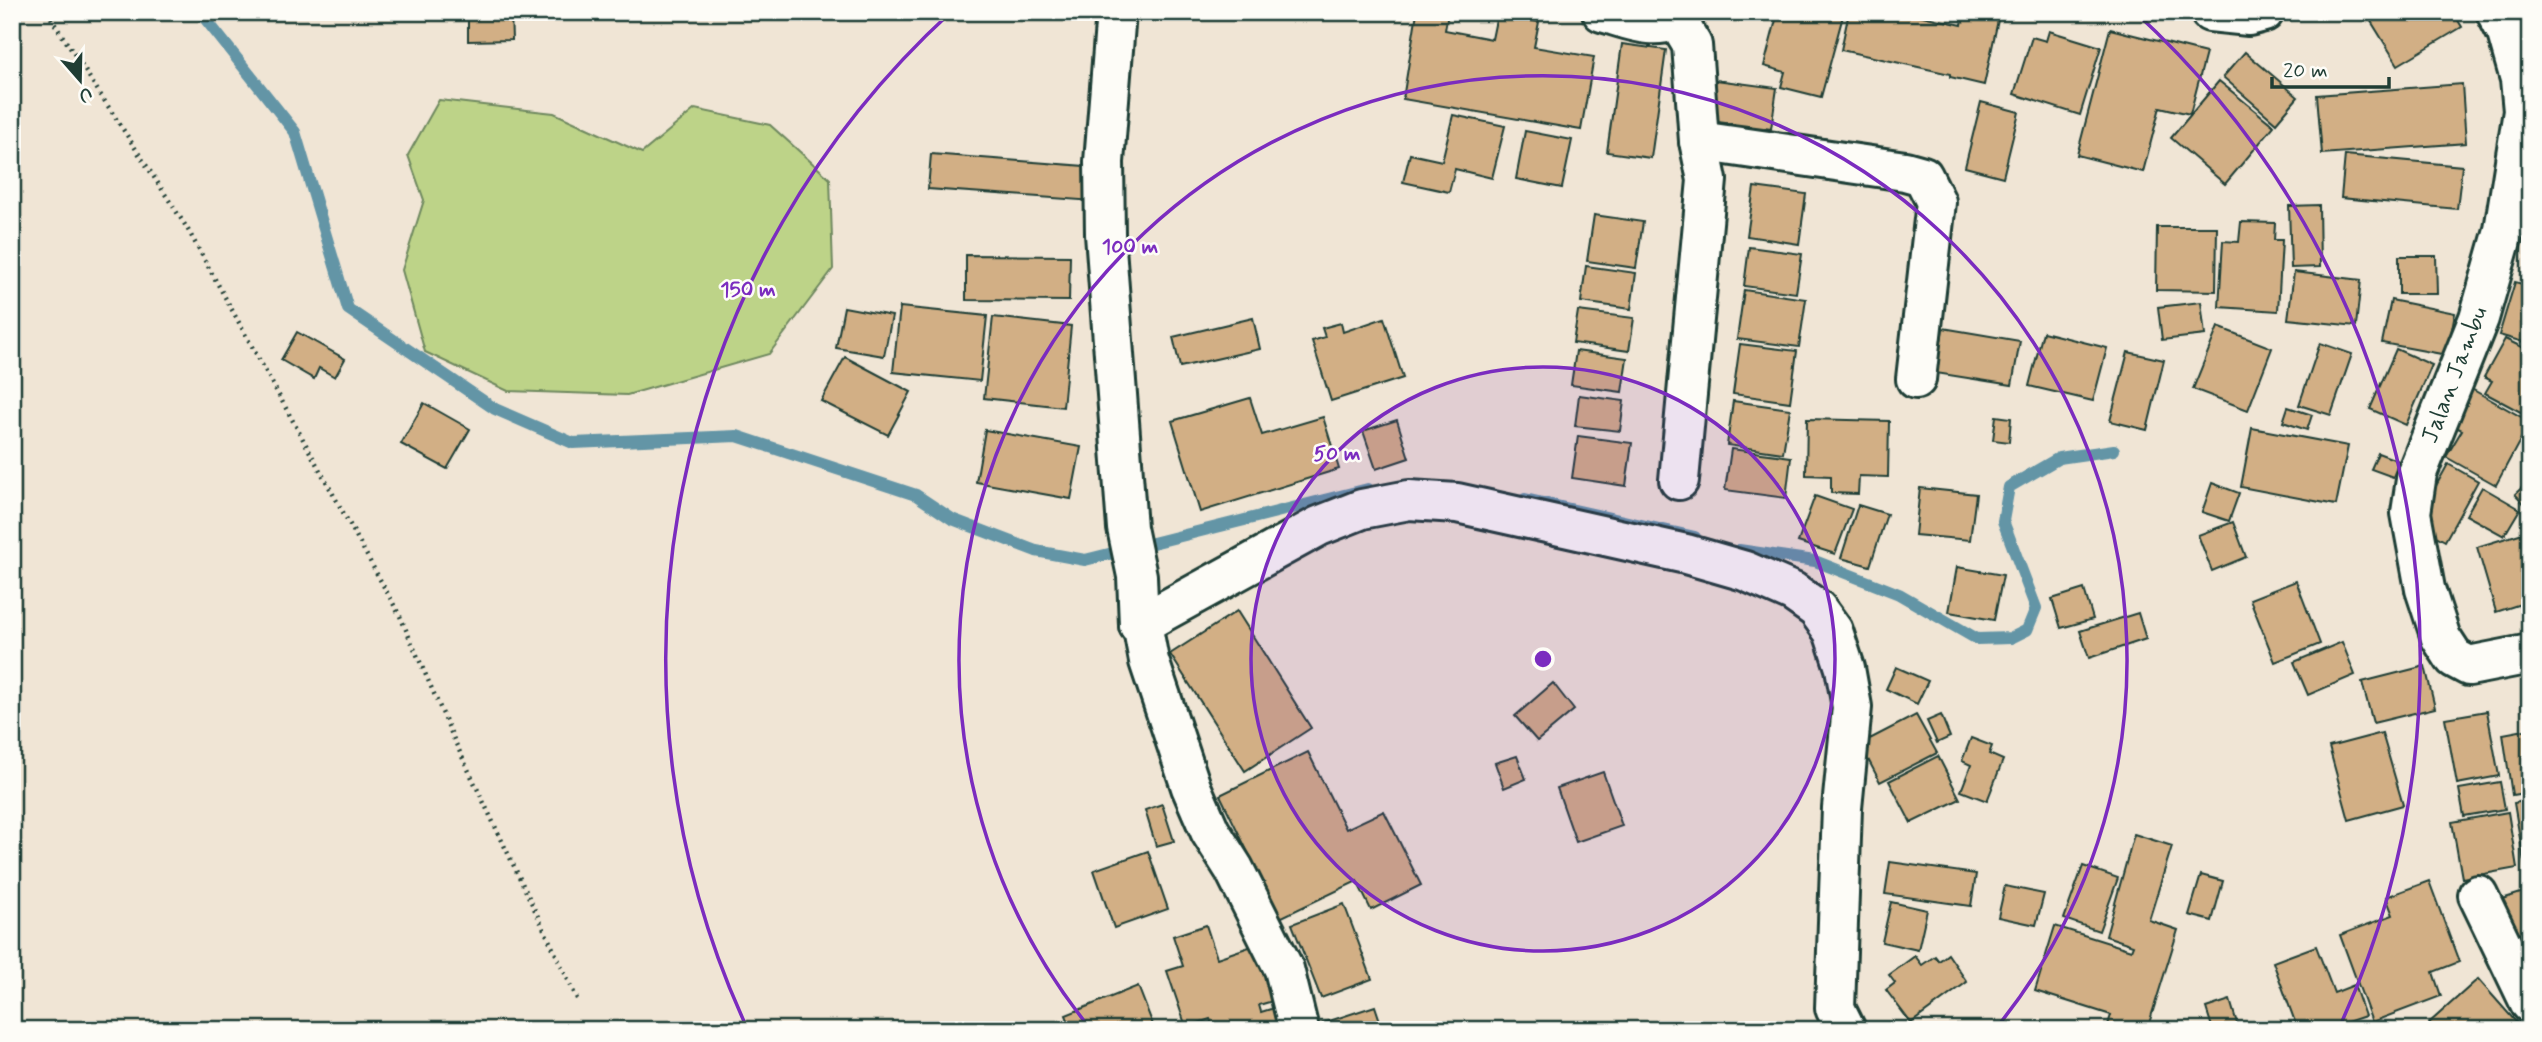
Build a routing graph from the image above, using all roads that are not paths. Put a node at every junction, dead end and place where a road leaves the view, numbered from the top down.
1 (1116, 12) edge
2 (1602, 12) edge
3 (2210, 12) edge
4 (2264, 12) edge
5 (2496, 12) edge
6 (1681, 16) edge
7 (1699, 141) junction
8 (1916, 379) dead end
9 (1679, 480) dead end
10 (1139, 625) junction
11 (2530, 654) edge
12 (2478, 895) dead end
13 (2530, 1003) edge
14 (1299, 1030) edge
15 (1846, 1030) edge

1 - 10 street
2 - 6 street
3 - 4 street
5 - 11 street, Jalan Jambu
6 - 7 street
7 - 8 street
7 - 9 street
10 - 14 street
10 - 15 street
12 - 13 street

